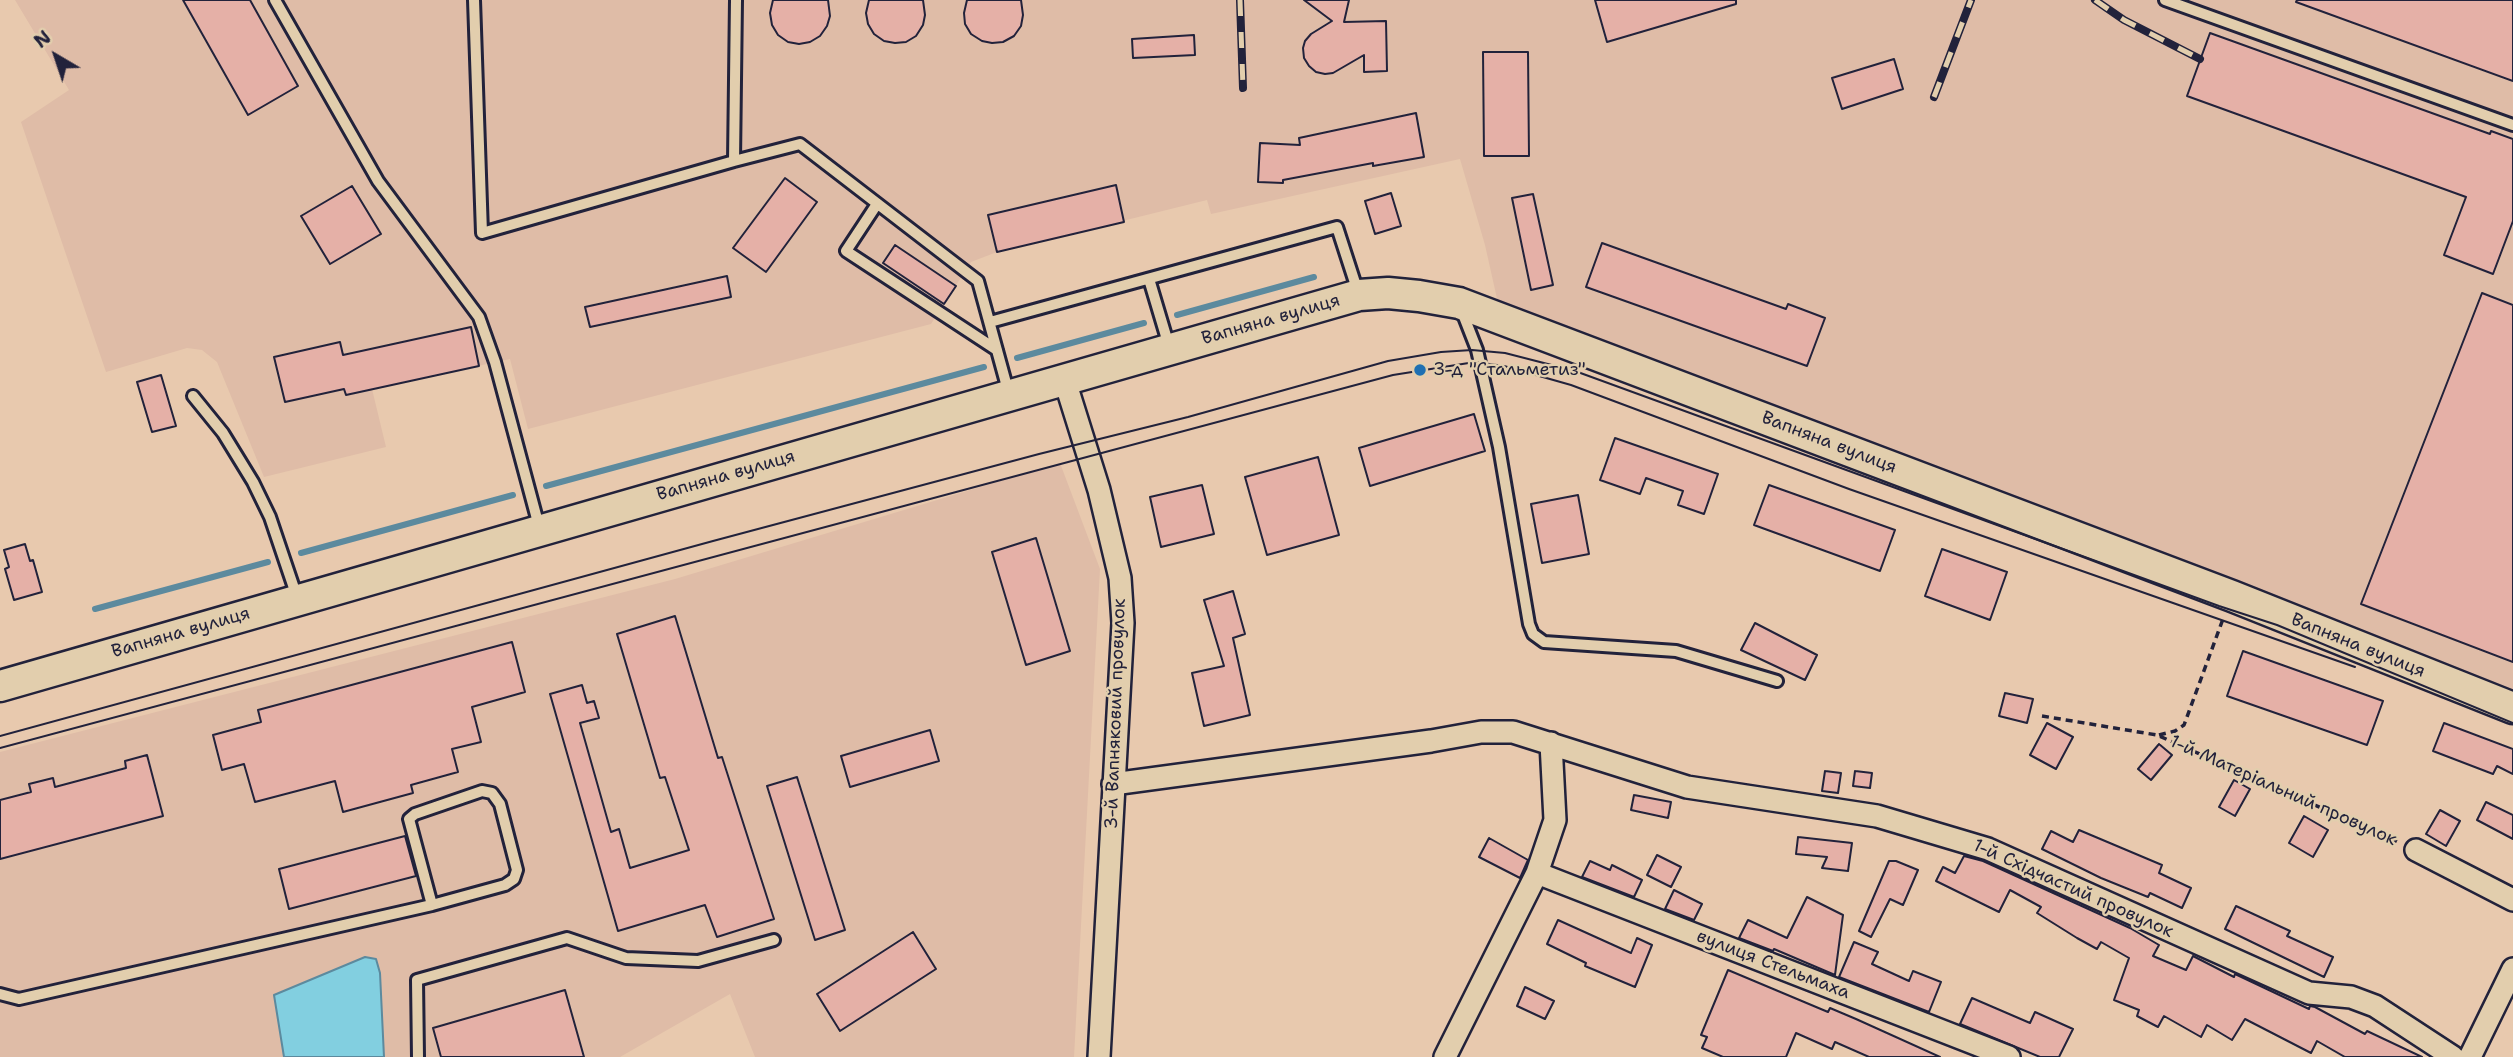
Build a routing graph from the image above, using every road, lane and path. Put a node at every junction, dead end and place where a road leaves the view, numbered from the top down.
1 (275, 0) edge
2 (474, 0) edge
3 (736, 0) edge
4 (2165, 0) edge
5 (2513, 125) edge
6 (734, 161) junction
7 (877, 204) junction
8 (1149, 279) junction
9 (1359, 295) junction
10 (1459, 303) junction
11 (990, 322) junction
12 (1170, 349) junction
13 (997, 350) junction
14 (1064, 378) junction
15 (1009, 394) junction
16 (192, 397) dead end
17 (540, 530) junction
18 (2232, 596) junction
19 (298, 599) junction
20 (1777, 681) dead end
21 (0, 685) edge
22 (2513, 708) edge
23 (2042, 716) dead end
24 (2157, 735) junction
25 (1551, 743) junction
26 (1113, 784) junction
27 (2416, 850) joint
28 (1537, 873) junction
29 (2513, 900) edge
30 (432, 905) junction
31 (774, 940) dead end
32 (2513, 969) edge
33 (0, 994) edge
34 (418, 1057) edge
35 (1099, 1057) edge
36 (1445, 1057) edge
37 (2009, 1057) edge
38 (2453, 1057) edge
39 (2470, 1057) edge

1 - 17 lane
2 - 6 lane
3 - 6 lane
4 - 5 lane
6 - 7 lane
7 - 11 lane
7 - 13 lane
8 - 9 lane
8 - 11 lane
8 - 12 lane
9 - 10 street, Вапняна вулиця
9 - 12 street, Вапняна вулиця
10 - 18 street, Вапняна вулиця
10 - 20 lane
11 - 13 lane
12 - 14 street, Вапняна вулиця
13 - 15 lane
14 - 15 street, Вапняна вулиця
14 - 26 street, 3-й Вапняковий провулок
15 - 17 street, Вапняна вулиця
16 - 19 lane
17 - 19 street, Вапняна вулиця
18 - 22 street, Вапняна вулиця
18 - 24 path
19 - 21 street, Вапняна вулиця
23 - 24 path, 1-й Матеріальний провулок
24 - 27 path, 1-й Матеріальний провулок
25 - 26 street, 1-й Східчастий провулок
25 - 28 street
25 - 38 street, 1-й Східчастий провулок
26 - 35 street, 3-й Вапняковий провулок
27 - 29 street, 1-й Матеріальний провулок
28 - 36 street
28 - 37 street, вулиця Стельмаха
30 - 30 lane
30 - 33 lane
31 - 34 lane
32 - 39 street

